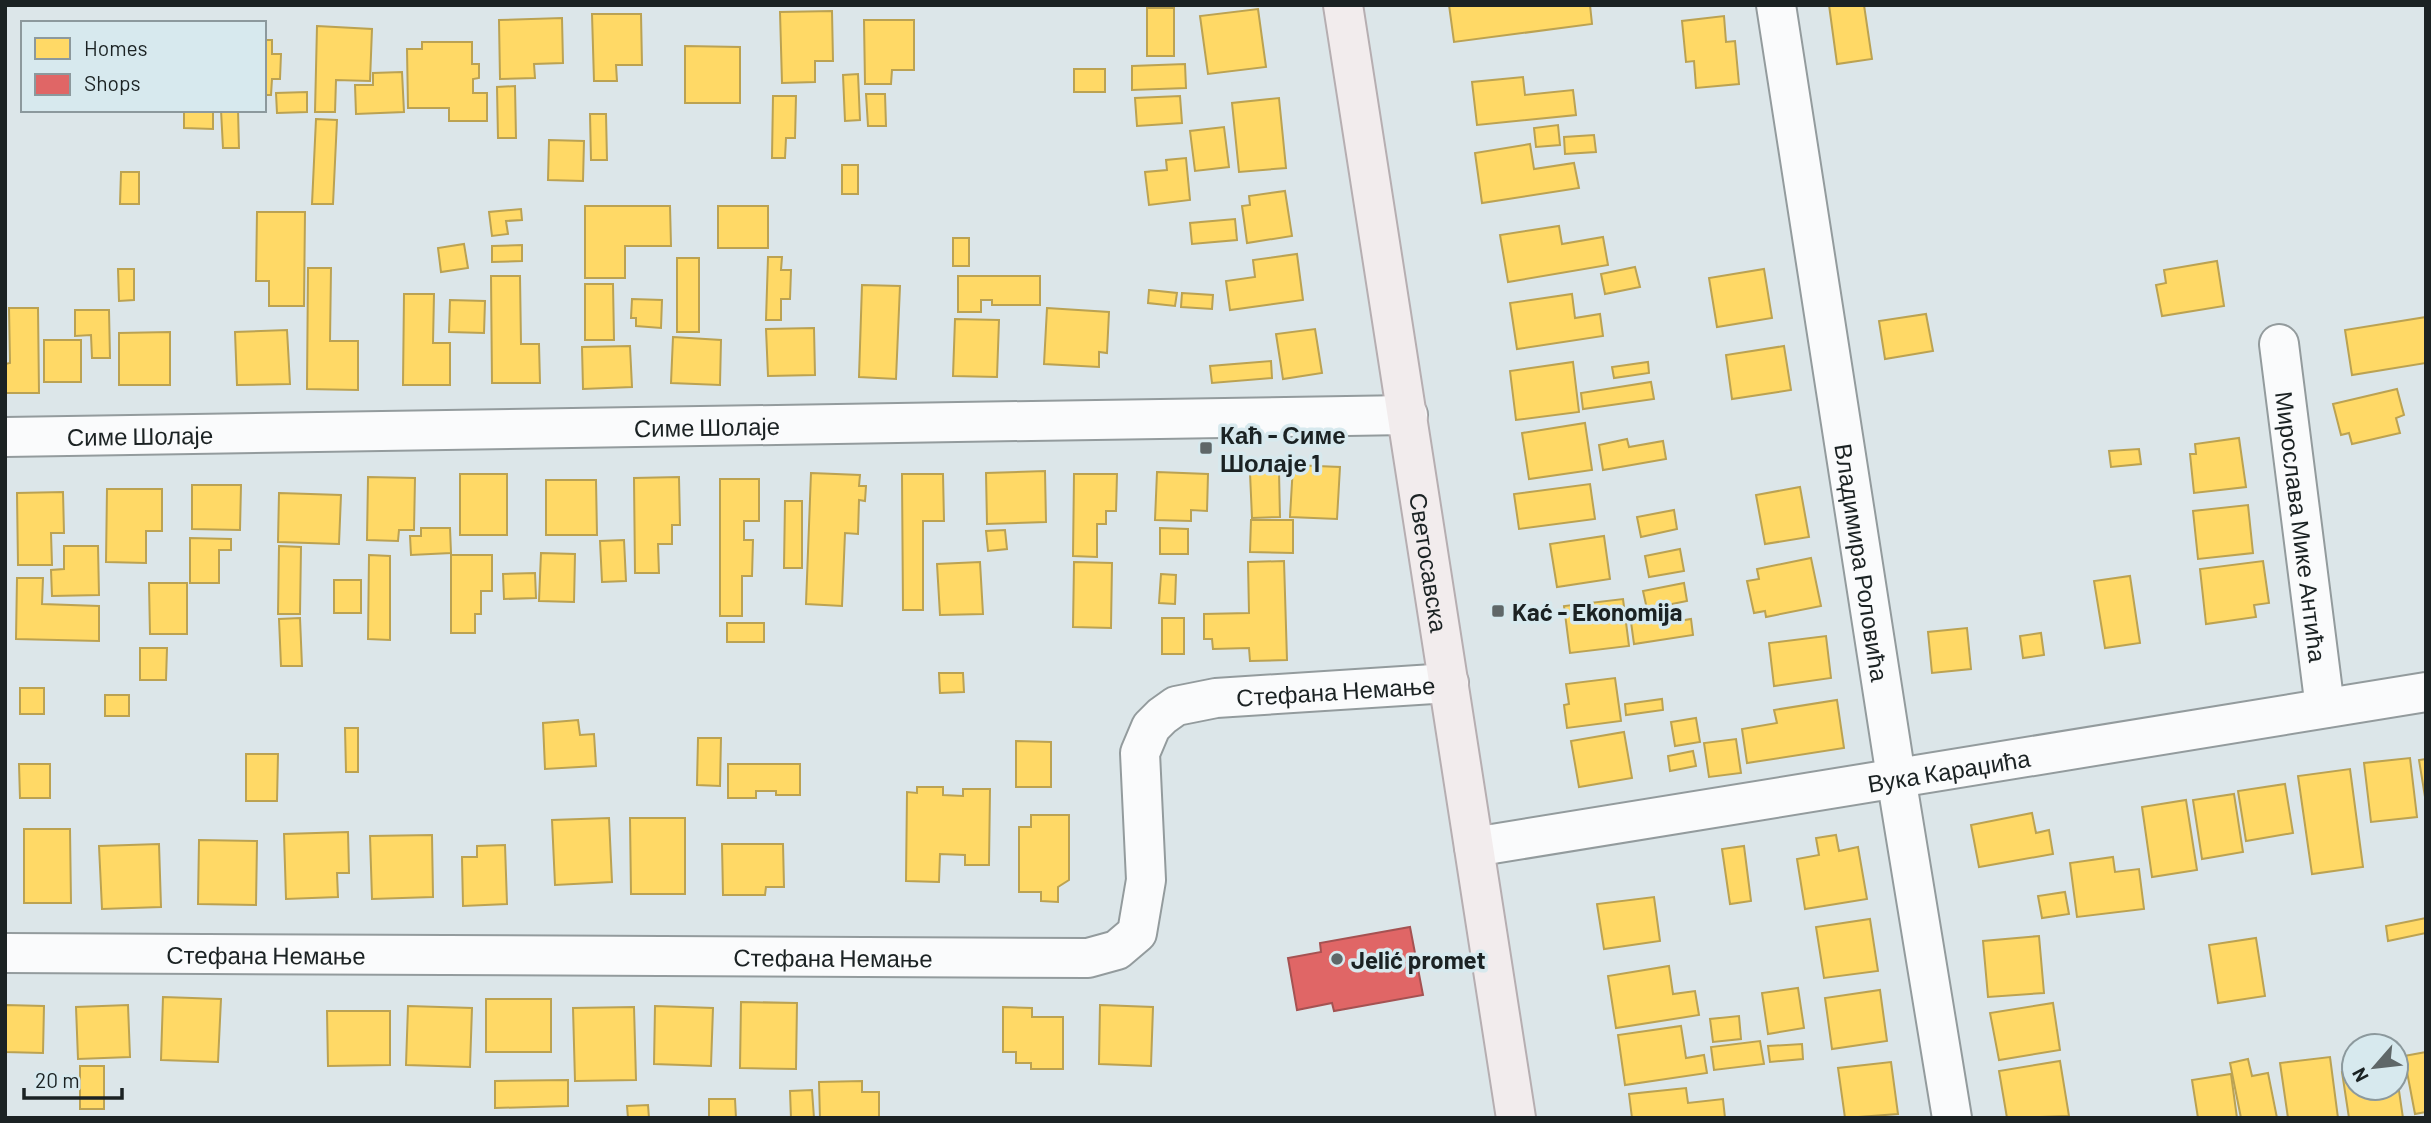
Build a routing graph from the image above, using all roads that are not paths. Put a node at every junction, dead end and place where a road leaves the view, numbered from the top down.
1 (1343, 5) edge
2 (1776, 5) edge
3 (2280, 344) dead end
4 (1408, 415) junction
5 (5, 437) edge
6 (1449, 683) junction
7 (2426, 692) edge
8 (2325, 708) junction
9 (1896, 777) junction
10 (1474, 847) junction
11 (5, 953) edge
12 (1516, 1118) edge
13 (1952, 1118) edge

1 - 4 main road, Светосавска
2 - 9 street, Владимира Роловића
3 - 8 street, Мирослава Мике Антића
4 - 5 street, Симе Шолаје
4 - 6 main road, Светосавска
6 - 10 main road, Светосавска
6 - 11 street, Стефана Немање
7 - 8 street, Вука Караџића
8 - 9 street, Вука Караџића
9 - 10 street, Вука Караџића
9 - 13 street, Владимира Роловића
10 - 12 main road, Светосавска

